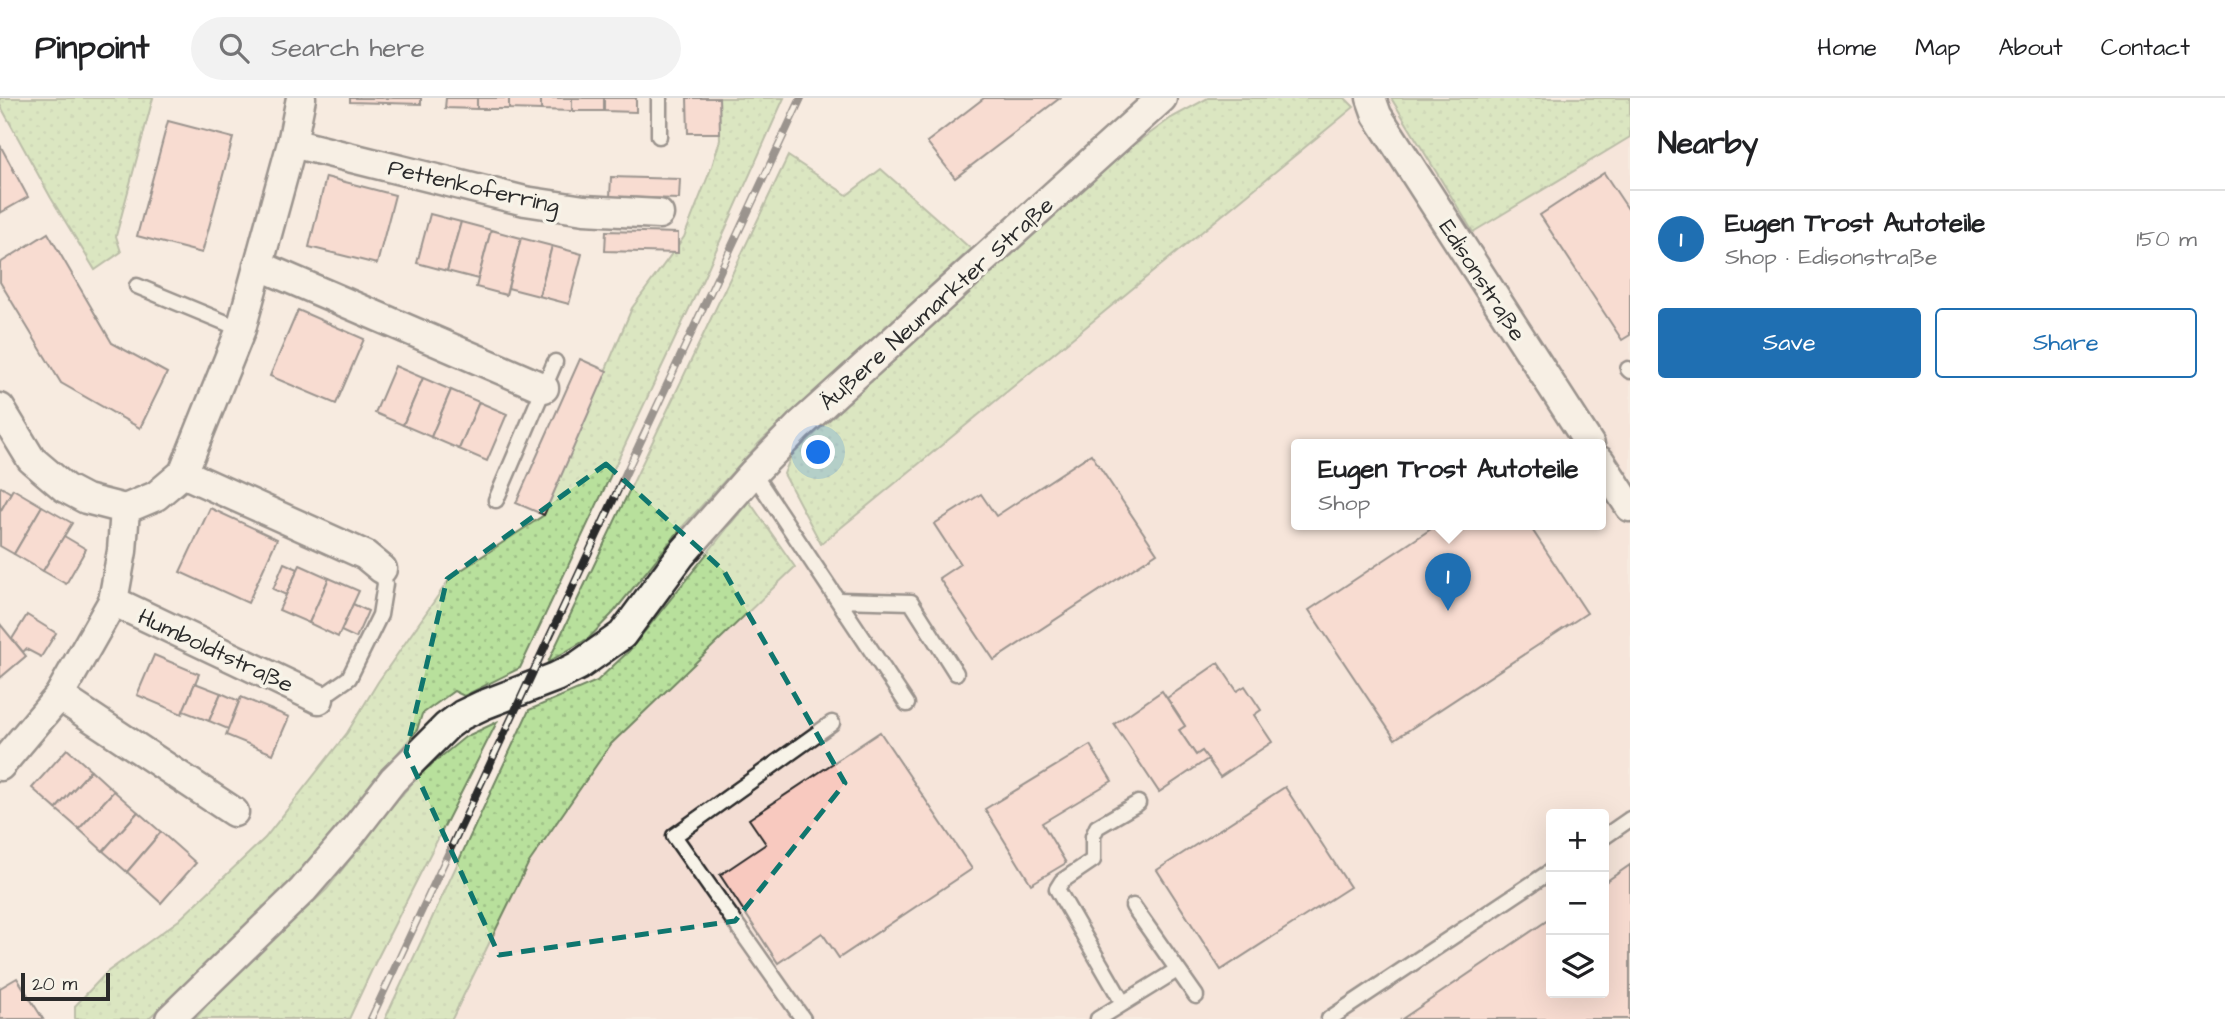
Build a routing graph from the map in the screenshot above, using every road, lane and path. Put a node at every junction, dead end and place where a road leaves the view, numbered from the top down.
1 (301, 98) edge
2 (660, 98) edge
3 (1181, 98) edge
4 (1368, 104) edge
5 (1154, 105) edge
6 (659, 135) dead end
7 (292, 144) junction
8 (659, 214) dead end
9 (258, 265) junction
10 (136, 286) dead end
11 (241, 329) junction
12 (555, 362) dead end
13 (544, 388) junction
14 (0, 408) edge
15 (1586, 439) edge
16 (1606, 470) edge
17 (183, 472) junction
18 (753, 473) junction
19 (496, 500) dead end
20 (1630, 506) edge
21 (125, 509) junction
22 (382, 569) joint
23 (839, 600) junction
24 (113, 601) junction
25 (956, 673) dead end
26 (59, 696) junction
27 (319, 699) joint
28 (907, 704) dead end
29 (832, 723) dead end
30 (0, 766) edge
31 (1138, 803) dead end
32 (234, 811) dead end
33 (1630, 819) edge
34 (1609, 833) edge
35 (1550, 872) edge
36 (1133, 905) dead end
37 (1177, 970) junction
38 (1196, 996) dead end
39 (1123, 1003) junction
40 (170, 1019) edge
41 (803, 1019) edge
42 (1098, 1019) edge
43 (1329, 1019) edge

1 - 7 street
2 - 6 lane
3 - 5 street, Äußere Neumarkter Straße
4 - 15 street, Edisonstraße
5 - 18 street, Äußere Neumarkter Straße
7 - 8 street, Pettenkoferring
7 - 9 street
9 - 11 street
9 - 13 street
10 - 11 lane
11 - 17 street
12 - 13 lane
13 - 19 lane
14 - 21 street
16 - 20 street
17 - 21 street
17 - 22 street
18 - 23 lane
18 - 40 street, Äußere Neumarkter Straße
21 - 24 street, Humboldtstraße
22 - 27 lane
23 - 25 lane
23 - 28 lane
24 - 26 street, Humboldtstraße
24 - 27 street, Humboldtstraße
26 - 30 street, Humboldtstraße
26 - 32 street
29 - 41 lane
31 - 39 lane
33 - 34 lane
35 - 43 lane
36 - 37 lane
37 - 38 lane
37 - 39 lane
39 - 42 lane

